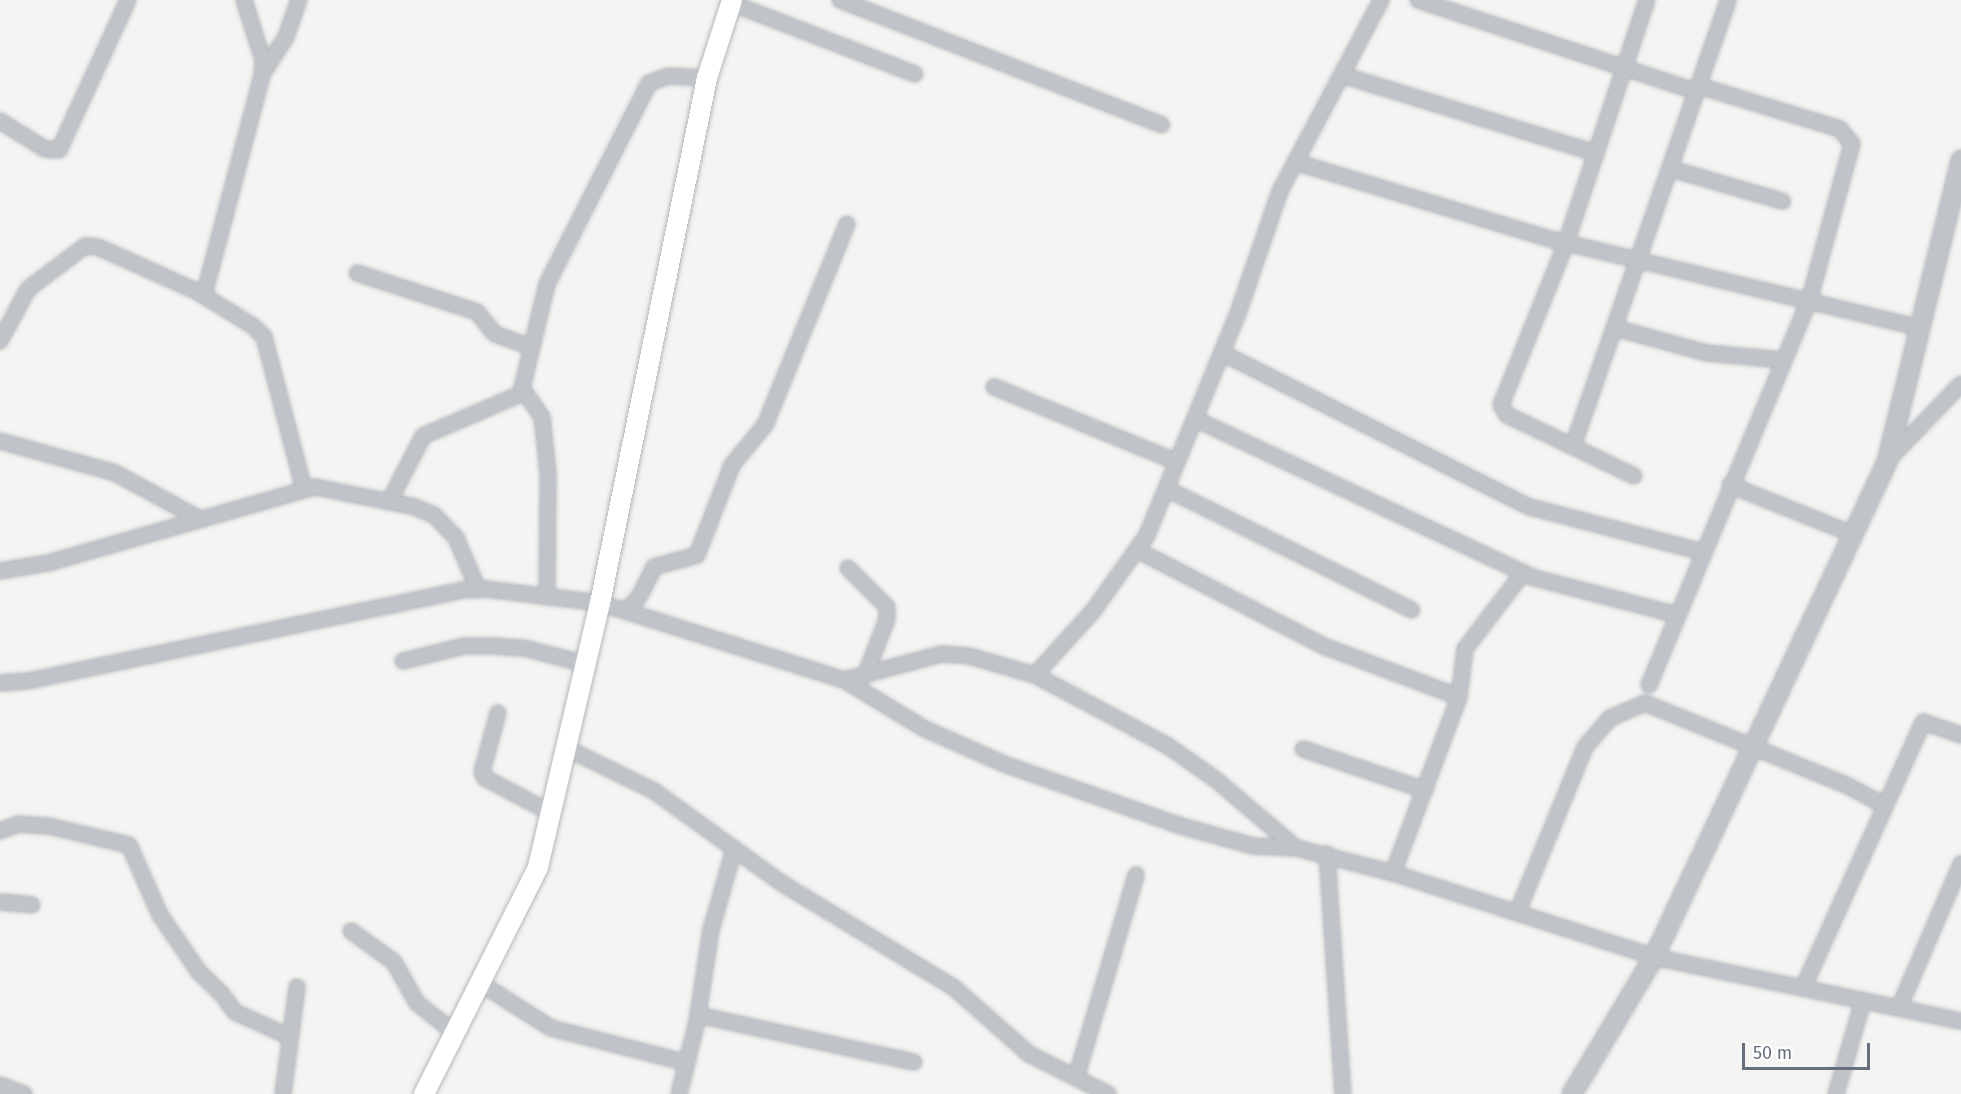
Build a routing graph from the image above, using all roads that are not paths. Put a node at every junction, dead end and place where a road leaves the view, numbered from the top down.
1 (129, 0) edge
2 (244, 0) edge
3 (298, 0) edge
4 (840, 0) edge
5 (1381, 0) edge
6 (1418, 0) edge
7 (1647, 0) edge
8 (1728, 0) edge
9 (732, 2) edge
10 (1624, 68) junction
11 (263, 73) junction
12 (915, 74) dead end
13 (1342, 75) junction
14 (707, 78) junction
15 (1698, 89) junction
16 (0, 121) edge
17 (1162, 125) dead end
18 (1596, 153) junction
19 (1961, 160) edge
20 (1295, 162) junction
21 (1671, 169) junction
22 (1782, 201) dead end
23 (847, 224) dead end
24 (1566, 243) junction
25 (1639, 261) junction
26 (357, 273) dead end
27 (204, 295) junction
28 (1809, 301) junction
29 (1615, 328) junction
30 (1920, 328) junction
31 (0, 341) edge
32 (531, 347) junction
33 (1222, 353) junction
34 (1784, 360) junction
35 (1961, 384) edge
36 (994, 387) dead end
37 (525, 392) junction
38 (1195, 419) junction
39 (0, 441) edge
40 (1573, 446) junction
41 (1177, 462) junction
42 (1887, 462) junction
43 (1634, 476) dead end
44 (1730, 485) junction
45 (304, 489) junction
46 (1167, 489) junction
47 (389, 502) junction
48 (200, 519) junction
49 (1852, 534) junction
50 (1137, 550) junction
51 (1703, 552) junction
52 (848, 568) dead end
53 (0, 571) edge
54 (1523, 573) junction
55 (477, 589) junction
56 (547, 597) junction
57 (600, 603) junction
58 (1412, 610) dead end
59 (626, 611) junction
60 (1677, 615) junction
61 (403, 661) dead end
62 (586, 664) junction
63 (1035, 675) junction
64 (865, 676) junction
65 (844, 680) junction
66 (0, 683) edge
67 (1649, 685) dead end
68 (1459, 697) junction
69 (498, 713) dead end
70 (1961, 735) edge
71 (1753, 745) junction
72 (566, 748) junction
73 (1303, 749) dead end
74 (1425, 790) junction
75 (1884, 805) junction
76 (551, 813) junction
77 (0, 831) edge
78 (1296, 848) junction
79 (734, 849) junction
80 (1327, 854) junction
81 (1961, 864) edge
82 (1393, 873) junction
83 (1136, 875) dead end
84 (0, 902) edge
85 (32, 905) dead end
86 (1516, 913) junction
87 (351, 931) dead end
88 (1654, 957) junction
89 (480, 982) junction
90 (297, 987) dead end
91 (1803, 988) junction
92 (1863, 1000) junction
93 (1899, 1008) junction
94 (698, 1015) junction
95 (1961, 1021) edge
96 (454, 1033) junction
97 (290, 1037) junction
98 (914, 1062) dead end
99 (687, 1063) junction
100 (1076, 1078) junction
101 (0, 1085) edge
102 (24, 1094) edge
103 (283, 1094) edge
104 (424, 1094) edge
105 (679, 1094) edge
106 (1108, 1094) edge
107 (1343, 1094) edge
108 (1572, 1094) edge
109 (1836, 1094) edge

1 - 16 street
2 - 11 street
3 - 11 street
4 - 17 street
5 - 13 street
6 - 10 street
7 - 10 street
8 - 15 street
9 - 12 street
9 - 14 main road
10 - 15 street
10 - 18 street
11 - 27 street
13 - 18 street
13 - 20 street
14 - 32 street
14 - 57 main road
15 - 21 street
15 - 28 street
18 - 24 street
19 - 30 street
20 - 24 street
20 - 33 street
21 - 22 street
21 - 25 street
23 - 59 street
24 - 25 street
24 - 40 street
25 - 28 street
25 - 29 street
26 - 32 street
27 - 31 street
27 - 45 street
28 - 30 street
28 - 34 street
29 - 34 street
29 - 40 street
30 - 42 street
32 - 37 street
33 - 38 street
33 - 51 street
34 - 44 street
35 - 42 street
36 - 41 street
37 - 47 street
37 - 56 street
38 - 41 street
38 - 54 street
39 - 48 street
40 - 43 street
41 - 46 street
42 - 49 street
44 - 49 street
44 - 51 street
45 - 47 street
45 - 48 street
46 - 50 street
46 - 58 street
47 - 55 street
48 - 53 street
49 - 71 street
50 - 63 street
50 - 68 street
51 - 60 street
52 - 64 street
54 - 60 street
54 - 68 street
55 - 56 street
55 - 66 street
56 - 57 street
57 - 59 street
57 - 62 main road
59 - 65 street
60 - 67 street
61 - 62 street
62 - 72 main road
63 - 64 street
63 - 78 street
64 - 65 street
65 - 78 street
68 - 74 street
69 - 76 street
70 - 75 street
71 - 75 street
71 - 86 street
71 - 88 street
72 - 76 main road
72 - 79 street
73 - 74 street
74 - 82 street
75 - 91 street
76 - 89 main road
77 - 97 street
78 - 80 street
79 - 94 street
79 - 100 street
80 - 82 street
80 - 107 street
81 - 93 street
82 - 86 street
83 - 100 street
84 - 85 street
86 - 88 street
87 - 96 street
88 - 91 street
88 - 108 street
89 - 96 main road
89 - 99 street
90 - 97 street
91 - 92 street
92 - 93 street
92 - 109 street
93 - 95 street
94 - 98 street
94 - 99 street
96 - 104 main road
97 - 103 street
99 - 105 street
100 - 106 street
101 - 102 street

